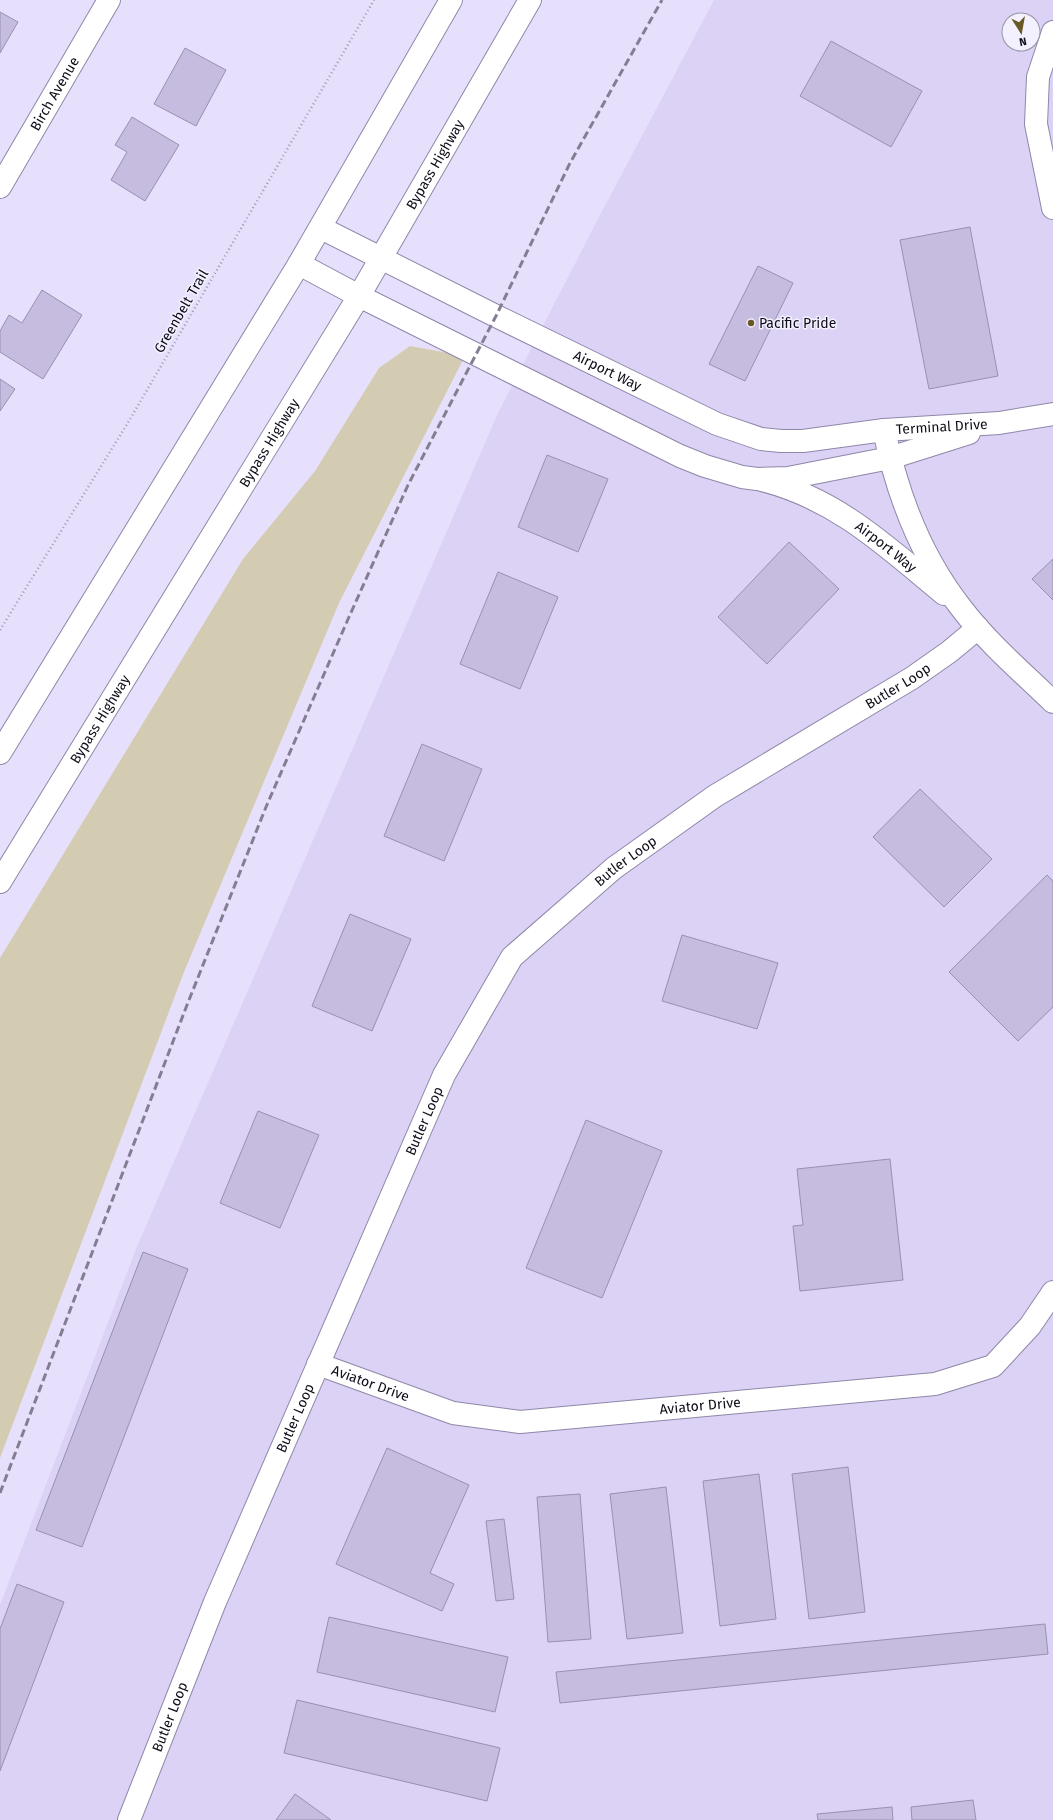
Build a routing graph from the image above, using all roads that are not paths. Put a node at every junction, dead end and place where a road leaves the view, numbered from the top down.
1 (108, 0) edge
2 (451, 0) edge
3 (530, 0) edge
4 (1053, 32) edge
5 (0, 187) edge
6 (1053, 208) edge
7 (321, 228) junction
8 (381, 259) junction
9 (299, 264) junction
10 (359, 296) junction
11 (1053, 414) edge
12 (999, 423) junction
13 (884, 430) junction
14 (890, 458) junction
15 (757, 479) junction
16 (963, 610) junction
17 (978, 628) junction
18 (1053, 702) edge
19 (0, 753) edge
20 (0, 882) edge
21 (1053, 1292) edge
22 (318, 1364) junction
23 (129, 1820) edge

1 - 5 main road, Birch Avenue
2 - 7 main road
3 - 8 main road, Bypass Highway
4 - 6 main road
7 - 8 main road, Airport Way
7 - 9 main road
8 - 10 main road, Bypass Highway
8 - 13 main road, Airport Way
9 - 10 main road, Airport Way
9 - 19 main road
10 - 15 main road, Airport Way
10 - 20 main road, Bypass Highway
11 - 12 main road, Terminal Drive
12 - 13 main road, Terminal Drive
12 - 14 main road, Terminal Drive
13 - 14 main road, Airport Way
14 - 15 main road, Airport Way
14 - 16 main road, Airport Way
15 - 16 main road, Airport Way
16 - 17 main road, Airport Way
17 - 18 main road, Airport Way
17 - 22 main road, Butler Loop
21 - 22 main road, Aviator Drive
22 - 23 main road, Butler Loop

